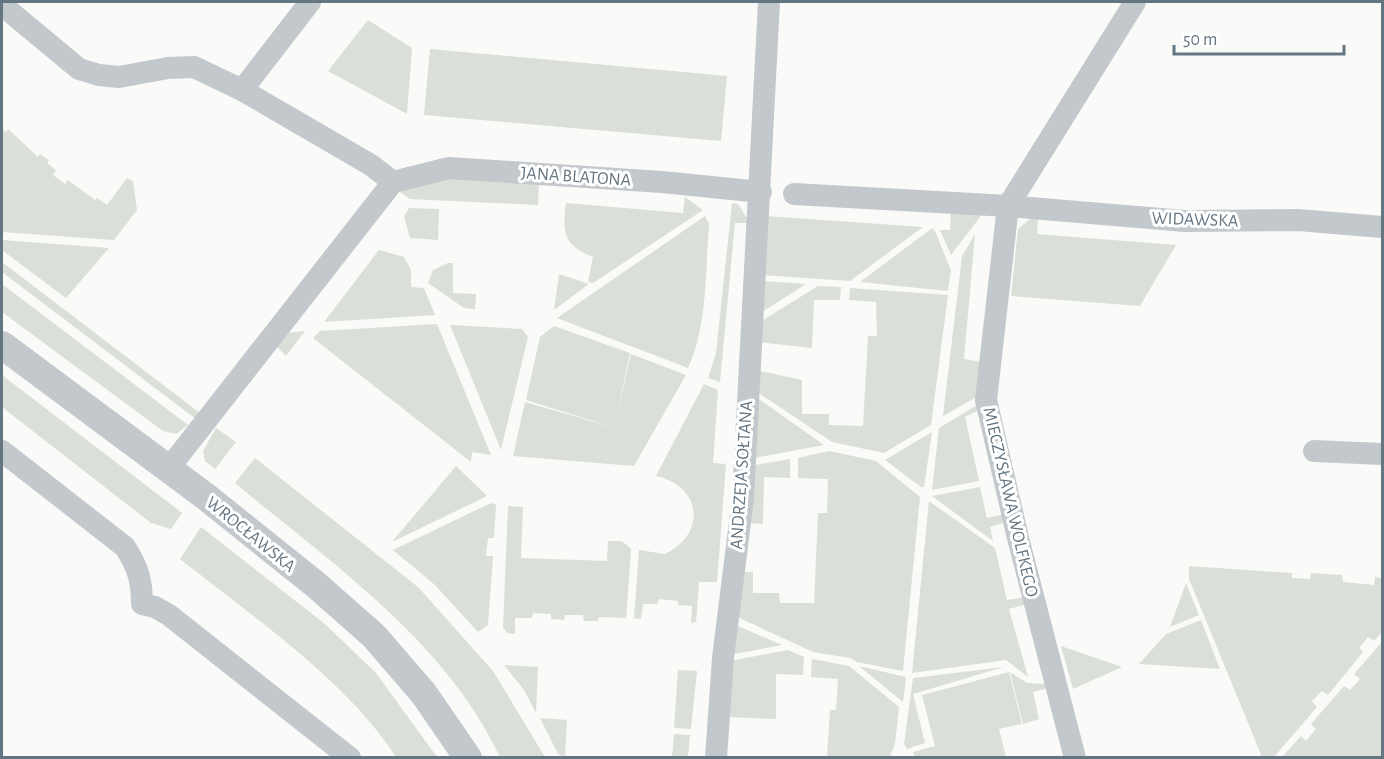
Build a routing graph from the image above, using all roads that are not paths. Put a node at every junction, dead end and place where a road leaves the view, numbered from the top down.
1 (310, 2) edge
2 (769, 2) edge
3 (1135, 2) edge
4 (2, 5) edge
5 (242, 90) junction
6 (393, 182) junction
7 (761, 192) junction
8 (794, 194) dead end
9 (1008, 207) junction
10 (1383, 227) edge
11 (2, 345) edge
12 (2, 451) edge
13 (1314, 452) dead end
14 (1383, 454) edge
15 (169, 468) junction
16 (350, 758) edge
17 (468, 758) edge
18 (716, 758) edge
19 (1075, 758) edge

1 - 5 street
2 - 7 street
3 - 9 street, MIECZYSŁAWA WOLFKEGO
4 - 5 street
5 - 6 street
6 - 7 street, JANA BLATONA
6 - 15 street
7 - 18 street, ANDRZEJA SOŁTANA
8 - 9 street
9 - 10 street, WIDAWSKA
9 - 19 street, MIECZYSŁAWA WOLFKEGO
11 - 15 street, WROCŁAWSKA
12 - 16 street
13 - 14 street
15 - 17 street, WROCŁAWSKA

